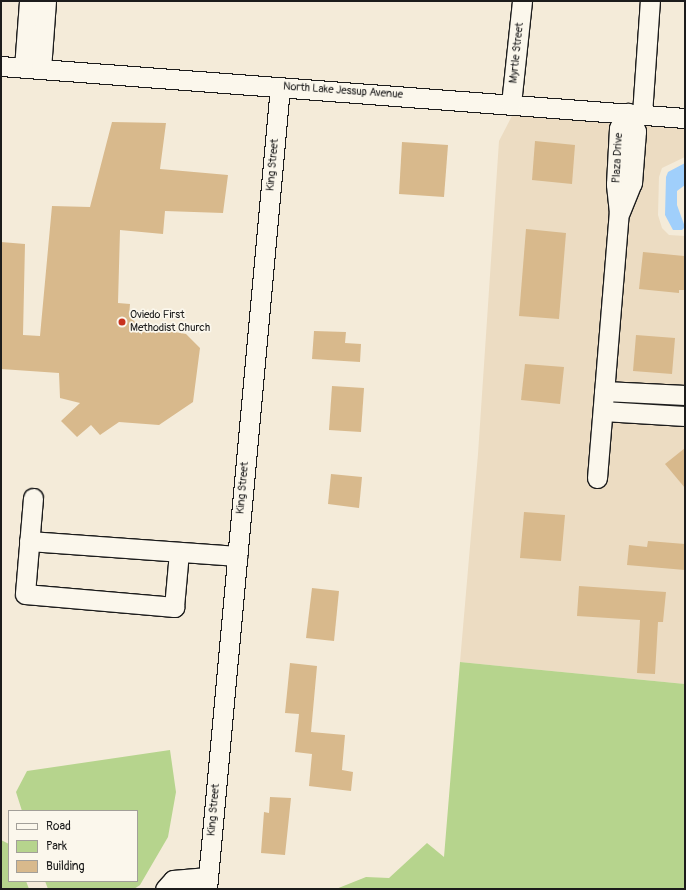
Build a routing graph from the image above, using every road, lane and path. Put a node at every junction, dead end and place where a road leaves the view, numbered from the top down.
1 (29, 1) edge
2 (46, 1) edge
3 (522, 1) edge
4 (650, 1) edge
5 (1, 66) edge
6 (33, 68) junction
7 (280, 87) junction
8 (511, 104) junction
9 (635, 114) junction
10 (685, 118) edge
11 (604, 391) junction
12 (685, 395) edge
13 (603, 410) junction
14 (685, 416) edge
15 (597, 478) dead end
16 (33, 498) dead end
17 (29, 541) junction
18 (178, 552) junction
19 (237, 556) junction
20 (207, 883) edge
21 (165, 889) edge

1 - 6 street
2 - 6 street
3 - 8 street, Myrtle Street
4 - 9 street
5 - 6 street, North Lake Jessup Avenue
6 - 7 street, North Lake Jessup Avenue
7 - 8 street, North Lake Jessup Avenue
7 - 19 street, King Street
8 - 9 street, North Lake Jessup Avenue
9 - 10 street, North Lake Jessup Avenue
9 - 11 street, Plaza Drive
11 - 12 street
11 - 13 street, Plaza Drive
13 - 14 street
13 - 15 street, Plaza Drive
16 - 17 street
17 - 18 street
17 - 18 street
18 - 19 street
19 - 20 street, King Street
20 - 21 street

